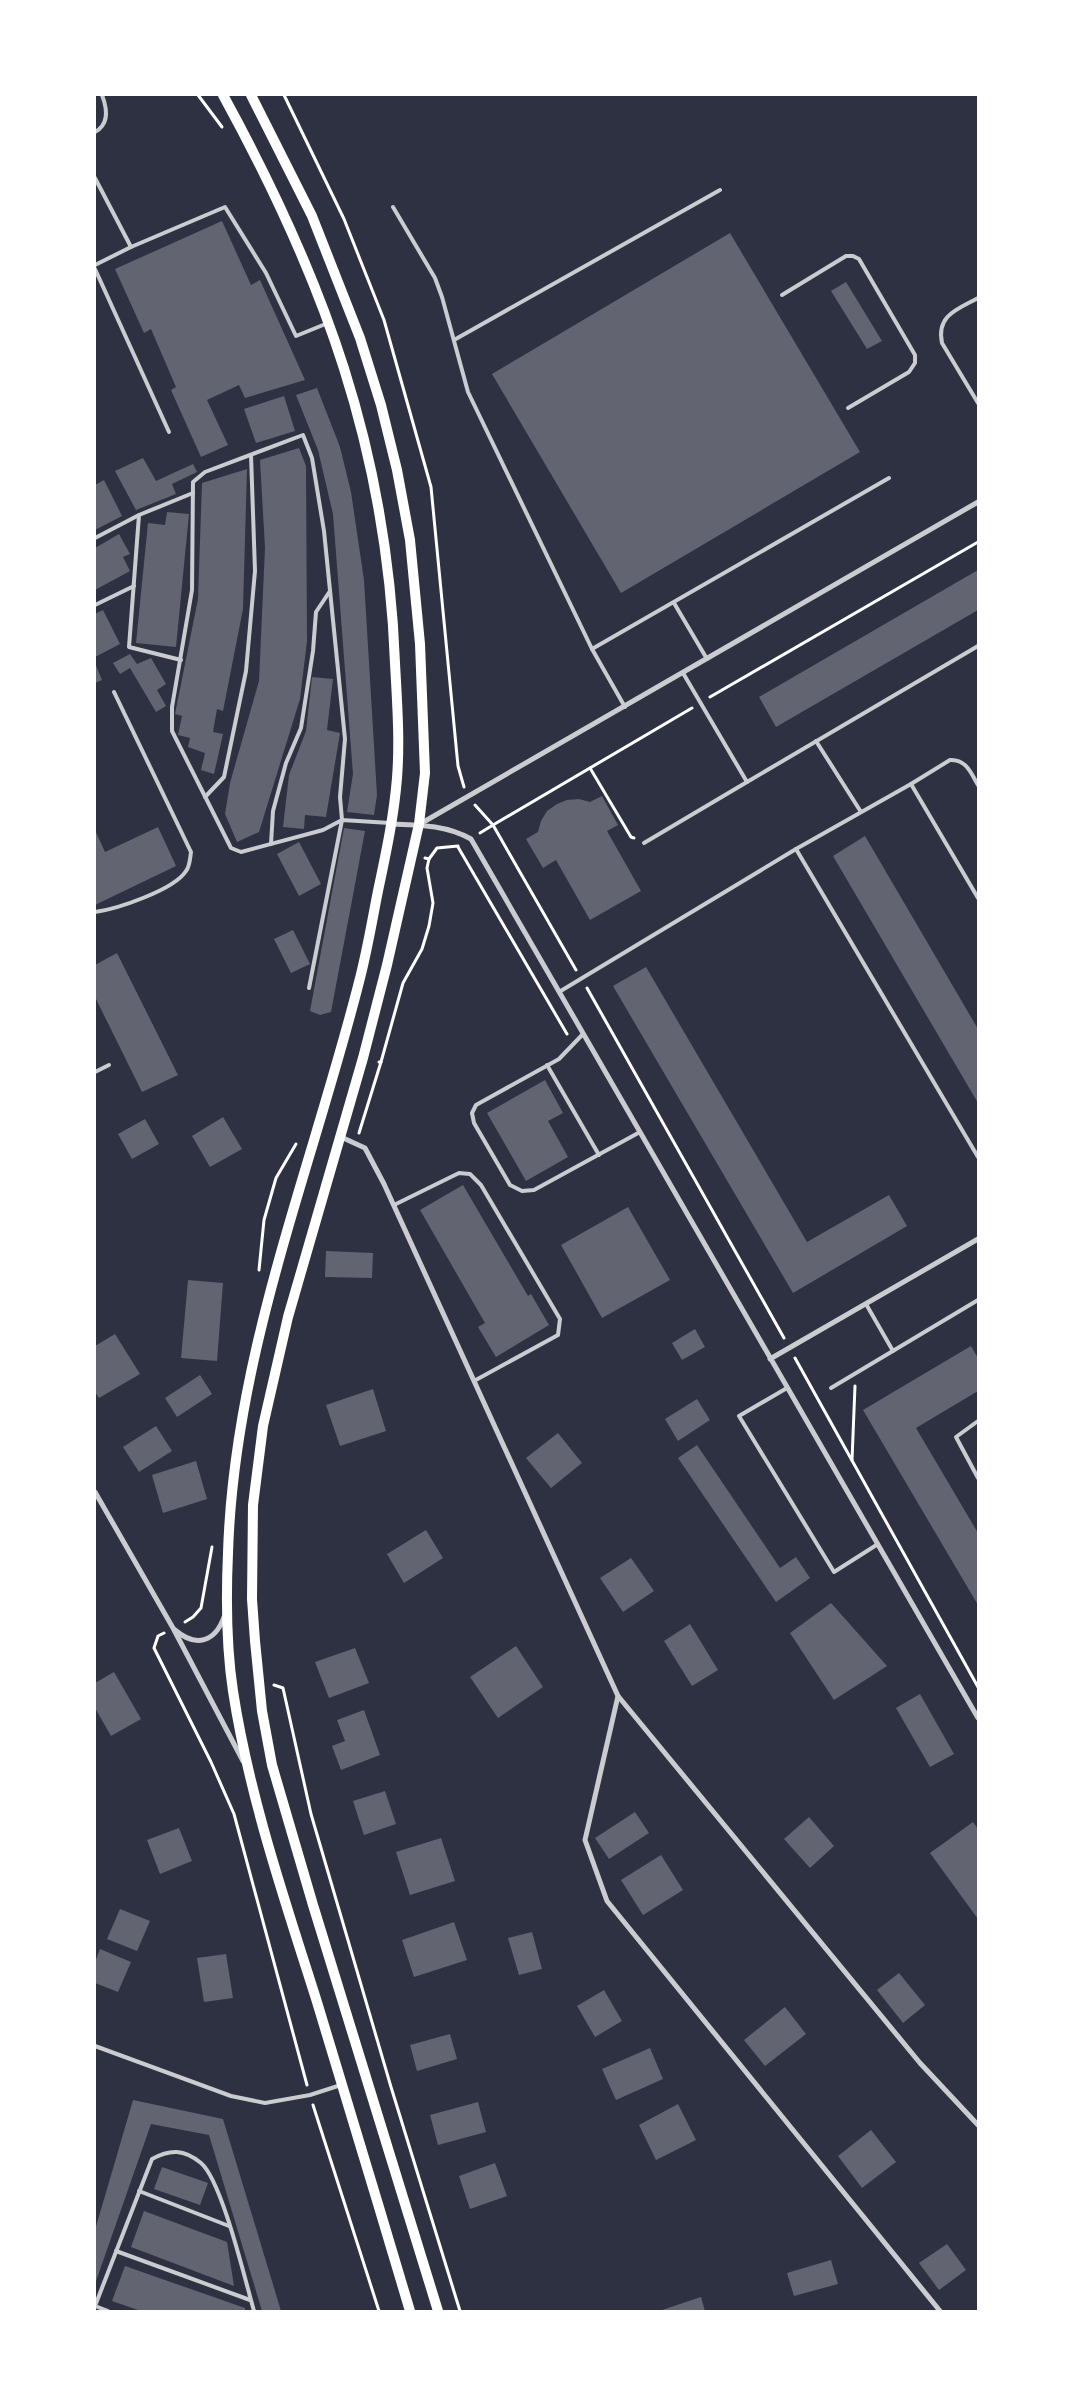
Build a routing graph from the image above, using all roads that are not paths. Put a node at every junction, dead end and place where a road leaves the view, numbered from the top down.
1 (102, 95) edge
2 (223, 95) edge
3 (251, 95) edge
4 (95, 132) edge
5 (95, 178) edge
6 (720, 190) dead end
7 (393, 207) dead end
8 (131, 247) junction
9 (95, 266) edge
10 (95, 270) edge
11 (782, 295) dead end
12 (978, 298) edge
13 (330, 322) junction
14 (454, 340) junction
15 (978, 402) edge
16 (848, 408) dead end
17 (169, 432) dead end
18 (252, 455) junction
19 (889, 478) dead end
20 (193, 493) junction
21 (978, 502) edge
22 (139, 515) junction
23 (95, 538) edge
24 (134, 586) junction
25 (330, 591) junction
26 (674, 603) junction
27 (95, 605) edge
28 (978, 646) edge
29 (592, 649) junction
30 (707, 659) junction
31 (181, 660) junction
32 (684, 673) junction
33 (114, 692) dead end
34 (625, 707) junction
35 (816, 741) junction
36 (747, 782) junction
37 (911, 784) junction
38 (978, 785) edge
39 (205, 797) junction
40 (860, 812) junction
41 (342, 820) junction
42 (392, 824) junction
43 (419, 824) junction
44 (644, 843) road end
45 (270, 844) junction
46 (796, 848) junction
47 (978, 898) edge
48 (95, 912) edge
49 (309, 988) dead end
50 (559, 992) junction
51 (583, 1034) junction
52 (109, 1065) dead end
53 (547, 1065) junction
54 (95, 1072) edge
55 (640, 1132) junction
56 (340, 1136) junction
57 (599, 1154) junction
58 (978, 1158) edge
59 (394, 1205) junction
60 (978, 1239) edge
61 (978, 1300) edge
62 (866, 1304) junction
63 (893, 1351) junction
64 (770, 1359) junction
65 (474, 1381) junction
66 (787, 1388) junction
67 (831, 1388) dead end
68 (978, 1421) edge
69 (978, 1478) edge
70 (95, 1492) edge
71 (878, 1544) junction
72 (226, 1612) junction
73 (173, 1628) junction
74 (618, 1696) junction
75 (978, 1718) edge
76 (249, 1771) junction
77 (95, 2046) edge
78 (342, 2085) junction
79 (978, 2126) edge
80 (140, 2191) junction
81 (229, 2226) junction
82 (116, 2251) junction
83 (251, 2300) junction
84 (95, 2306) edge
85 (108, 2311) edge
86 (254, 2311) edge
87 (410, 2311) edge
88 (438, 2311) edge
89 (940, 2311) edge

1 - 4 lane
2 - 13 main road
3 - 43 main road
5 - 8 lane
6 - 14 lane
7 - 14 lane
8 - 9 lane
8 - 13 lane
10 - 17 lane
11 - 16 lane
12 - 15 lane
13 - 42 main road
14 - 29 lane
18 - 20 lane
18 - 25 lane
18 - 39 lane
19 - 26 lane
20 - 22 lane
20 - 31 lane
21 - 30 street
22 - 23 lane
22 - 24 lane
24 - 27 lane
24 - 31 lane
25 - 41 lane
25 - 45 lane
26 - 29 lane
26 - 30 lane
28 - 35 lane
29 - 34 lane
30 - 32 street
31 - 39 lane
32 - 34 street
32 - 36 lane
33 - 48 lane
34 - 43 street
35 - 36 lane
35 - 40 lane
36 - 44 lane
37 - 38 lane
37 - 40 lane
37 - 47 lane
39 - 45 lane
40 - 46 lane
41 - 42 lane
41 - 45 lane
41 - 49 lane
42 - 43 street
42 - 72 main road
43 - 50 street
43 - 56 main road
46 - 50 lane
46 - 58 lane
50 - 51 street
51 - 53 lane
51 - 55 street
52 - 54 lane
53 - 57 lane
53 - 57 lane
55 - 57 lane
55 - 64 street
56 - 59 street
56 - 88 main road
59 - 65 street
59 - 65 lane
60 - 62 street
61 - 63 lane
62 - 63 lane
62 - 64 street
63 - 67 lane
64 - 66 street
65 - 74 street
66 - 71 street
66 - 71 lane
68 - 69 lane
70 - 73 street
71 - 75 street
72 - 73 street
72 - 76 main road
73 - 76 street
74 - 79 street
74 - 89 street
76 - 78 main road
77 - 78 lane
78 - 87 main road
80 - 81 lane
80 - 81 lane
80 - 82 lane
81 - 83 lane
82 - 83 lane
82 - 84 lane
83 - 86 lane
84 - 85 lane

